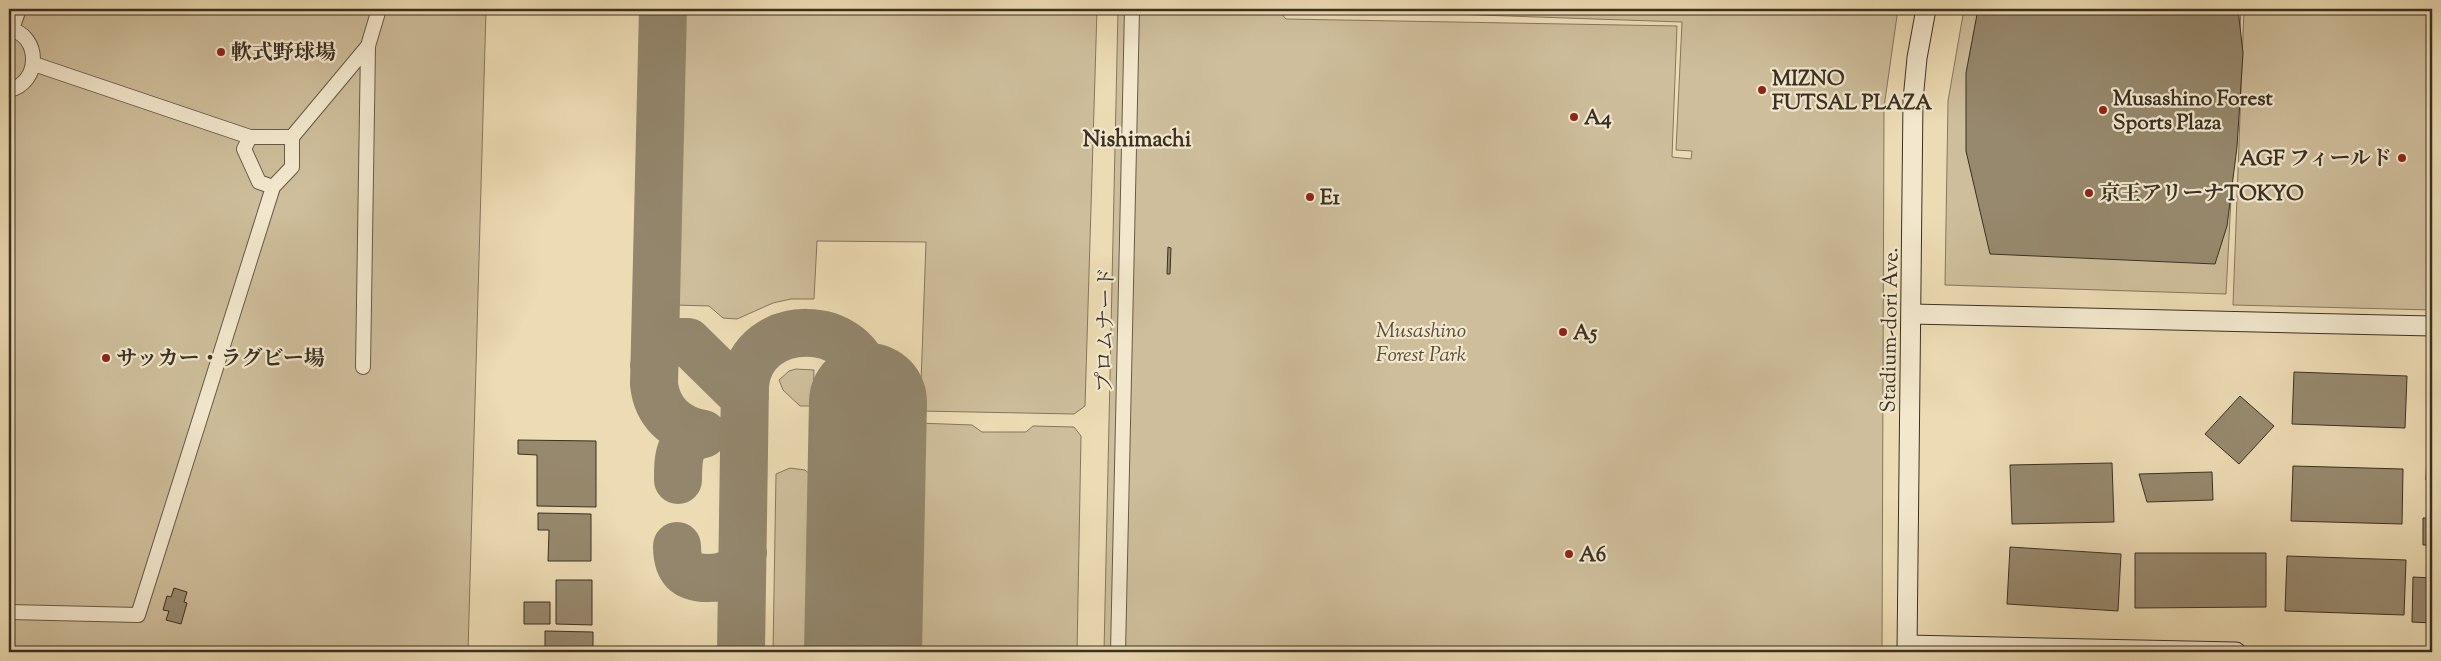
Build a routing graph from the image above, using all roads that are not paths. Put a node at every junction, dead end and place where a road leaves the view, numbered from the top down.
1 (19, 9) edge
2 (380, 9) edge
3 (1132, 9) edge
4 (1926, 9) edge
5 (10, 29) edge
6 (368, 46) junction
7 (34, 64) junction
8 (9, 90) edge
9 (250, 137) junction
10 (292, 137) junction
11 (273, 187) junction
12 (1912, 314) junction
13 (2432, 326) edge
14 (363, 367) dead end
15 (9, 612) edge
16 (1907, 649) edge
17 (1118, 652) edge
18 (2236, 652) edge

1 - 5 street
2 - 6 street
3 - 17 street, プロムナード
4 - 12 street, Stadium-dori Ave.
5 - 7 street
6 - 10 street
6 - 14 street
7 - 8 street
7 - 9 street
9 - 10 street
9 - 11 street
10 - 11 street
11 - 15 street
12 - 13 street
12 - 16 street, Stadium-dori Ave.
16 - 18 street

